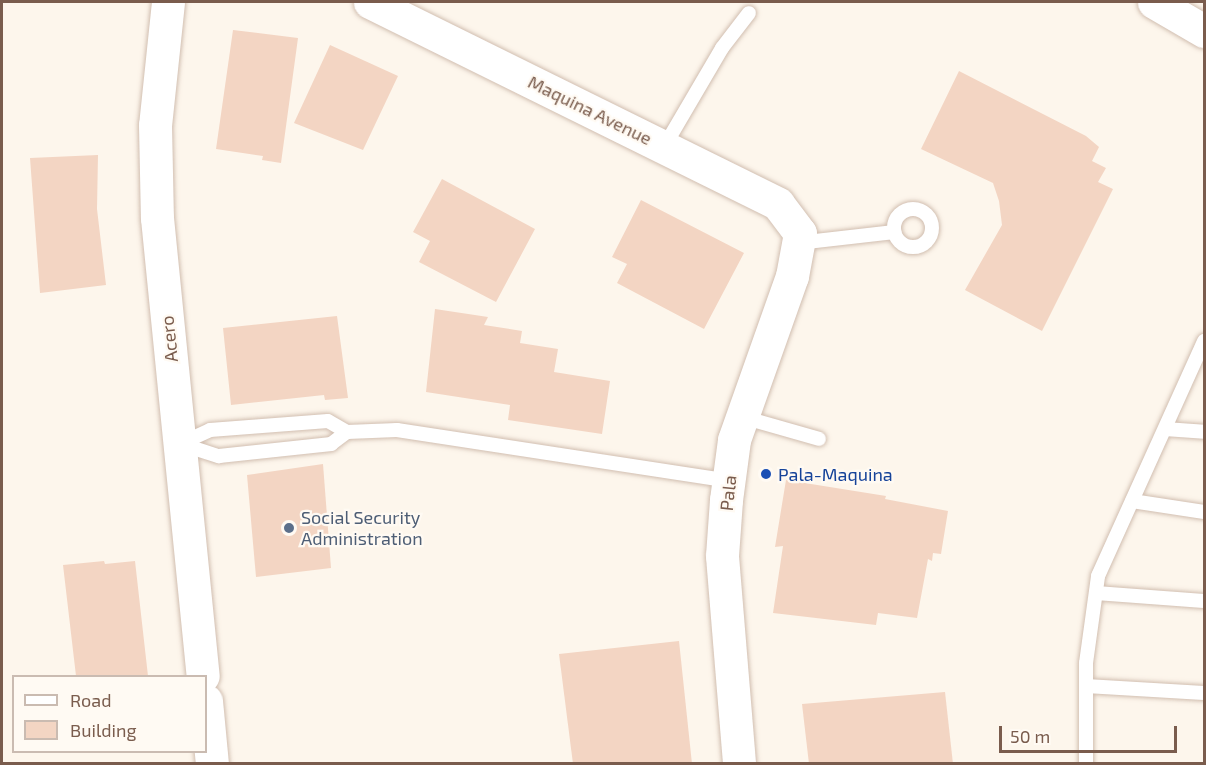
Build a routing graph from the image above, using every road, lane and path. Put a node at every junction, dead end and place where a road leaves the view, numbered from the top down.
1 (168, 2) edge
2 (370, 2) edge
3 (1154, 2) edge
4 (749, 13) dead end
5 (1204, 31) edge
6 (664, 147) junction
7 (894, 232) dead end
8 (799, 238) junction
9 (1203, 347) edge
10 (742, 417) junction
11 (1165, 429) junction
12 (346, 432) junction
13 (1204, 432) edge
14 (819, 439) dead end
15 (180, 444) junction
16 (729, 481) junction
17 (1132, 501) junction
18 (1204, 512) edge
19 (1095, 593) junction
20 (1204, 601) edge
21 (203, 675) edge
22 (1086, 686) junction
23 (1204, 693) edge
24 (207, 712) edge
25 (212, 764) edge
26 (739, 764) edge
27 (1086, 764) edge

1 - 15 street, Acero
2 - 6 street, Maquina Avenue
3 - 5 street
4 - 6 lane
6 - 8 street, Maquina Avenue
7 - 8 lane
8 - 10 street, Pala
9 - 11 lane
10 - 14 lane
10 - 16 street, Pala
11 - 13 lane
11 - 17 lane
12 - 15 lane
12 - 15 lane
12 - 16 lane
15 - 21 street, Acero
16 - 26 street, Pala
17 - 18 lane
17 - 19 lane
19 - 20 lane
19 - 22 lane
22 - 23 lane
22 - 27 lane
24 - 25 street

